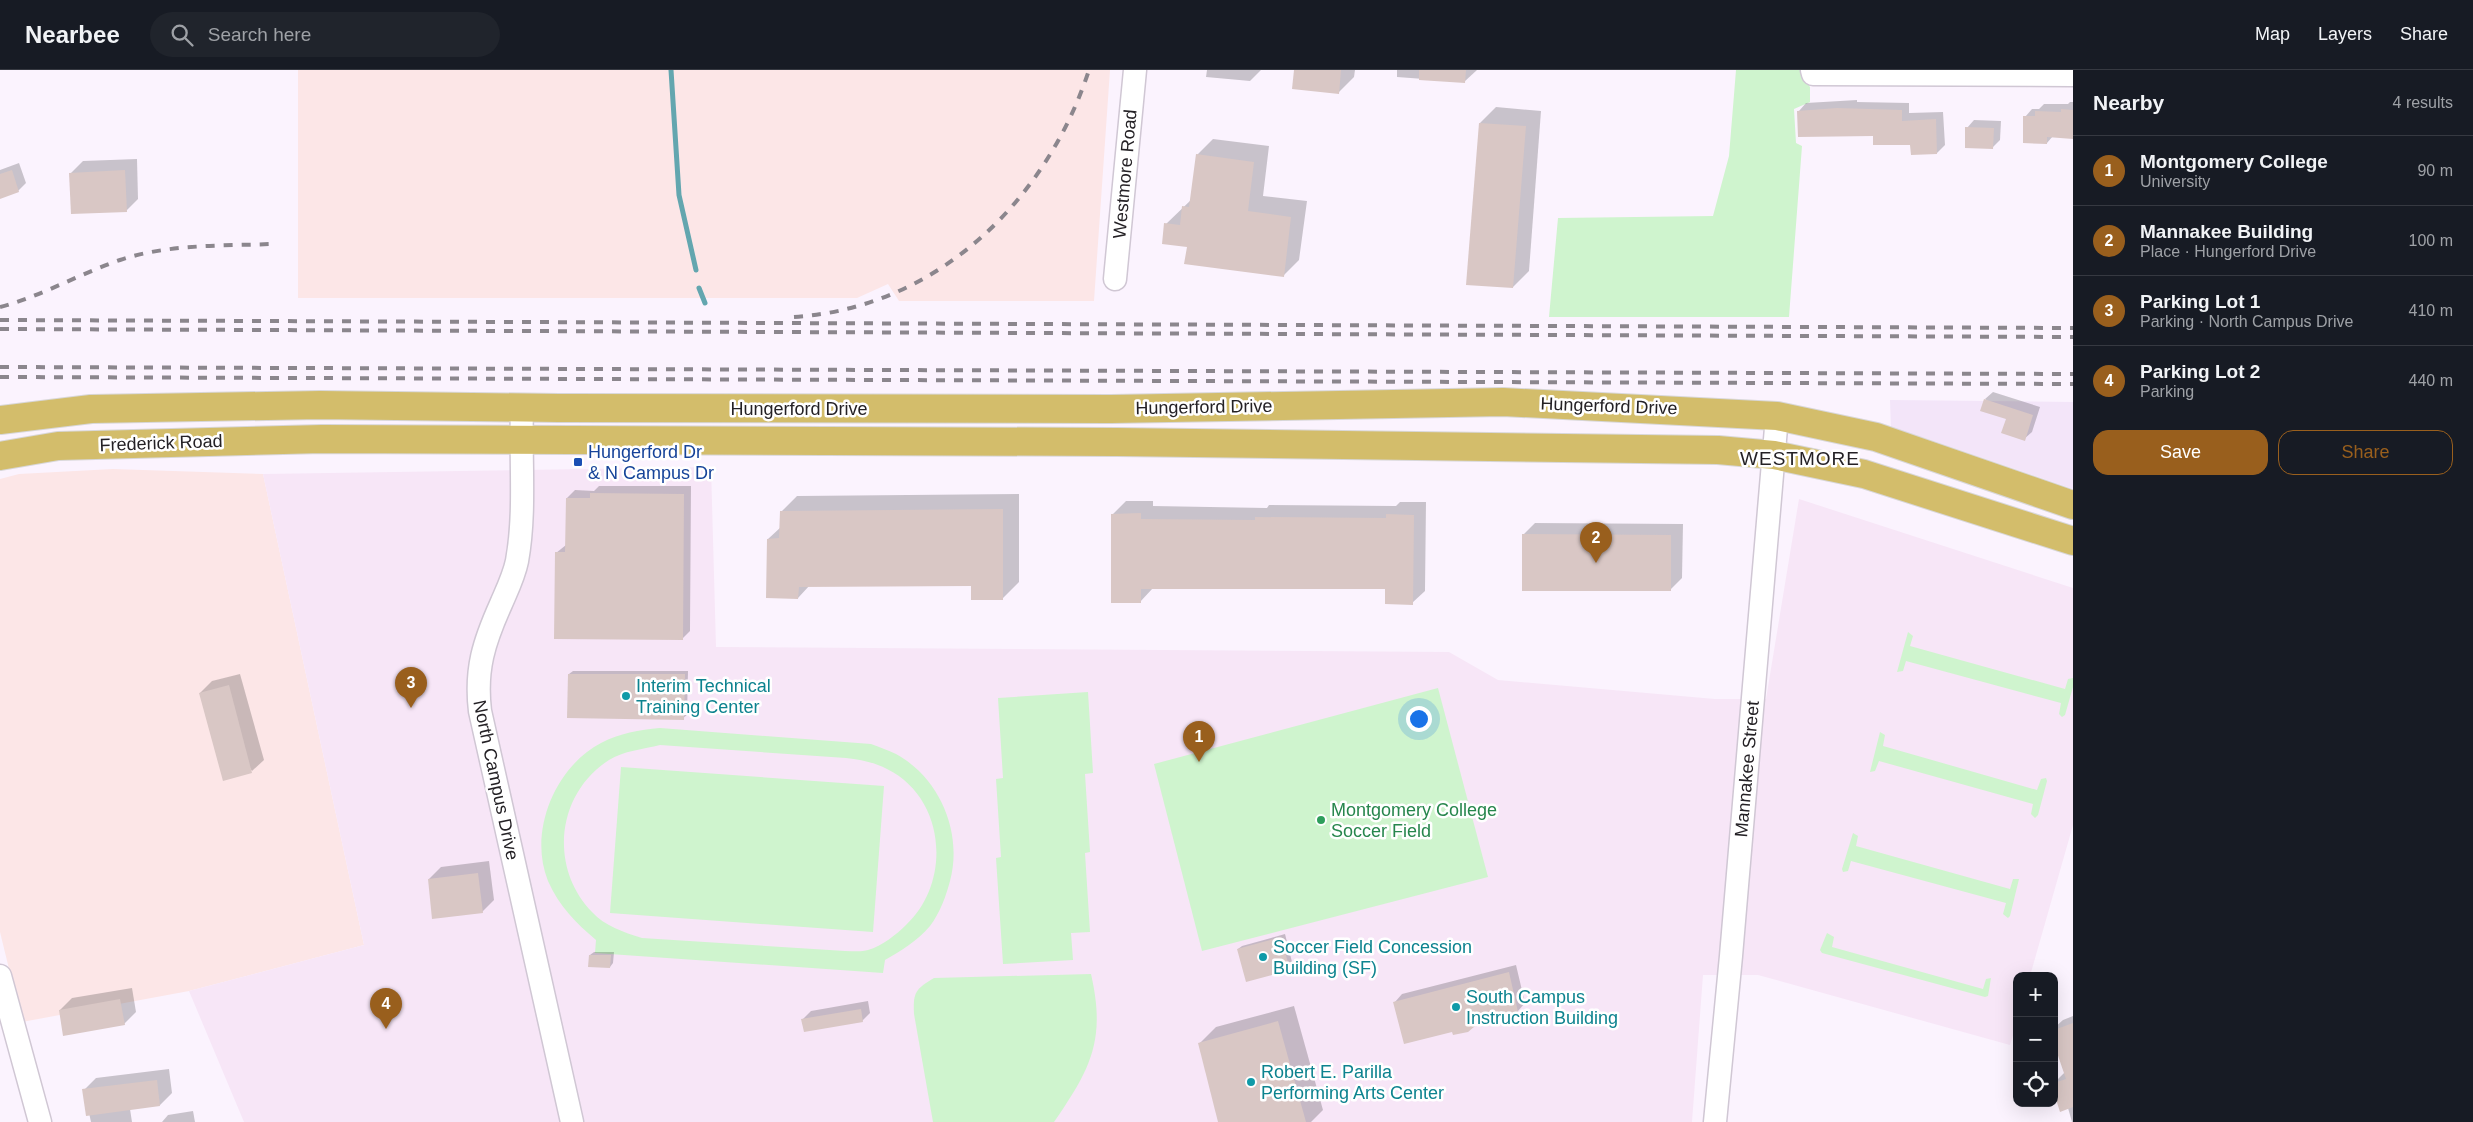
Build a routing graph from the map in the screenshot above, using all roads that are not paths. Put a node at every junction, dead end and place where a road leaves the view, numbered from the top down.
1 (1135, 70) edge
2 (1813, 72) edge
3 (2073, 75) edge
4 (1115, 279) dead end
5 (320, 405) joint
6 (522, 408) junction
7 (1117, 409) junction
8 (1777, 416) junction
9 (0, 420) edge
10 (322, 439) joint
11 (521, 440) junction
12 (1118, 442) junction
13 (1774, 455) junction
14 (0, 456) edge
15 (2073, 505) edge
16 (2073, 541) edge
17 (0, 976) edge
18 (8, 1038) edge
19 (40, 1122) edge
20 (572, 1122) edge
21 (1715, 1122) edge

1 - 4 street, Westmore Road
2 - 3 street
5 - 6 main road, Hungerford Drive
5 - 9 main road, Frederick Road
6 - 7 main road, Hungerford Drive
6 - 11 street, North Campus Drive
7 - 8 main road, Hungerford Drive
7 - 12 main road
8 - 13 street, Mannakee Street
8 - 15 main road, Hungerford Drive
10 - 11 main road, Hungerford Drive
10 - 14 main road, Frederick Road
11 - 12 main road, Hungerford Drive
11 - 20 street, North Campus Drive
12 - 13 main road, Hungerford Drive
13 - 16 main road, Hungerford Drive
13 - 21 street, Mannakee Street
17 - 18 street
18 - 19 street

